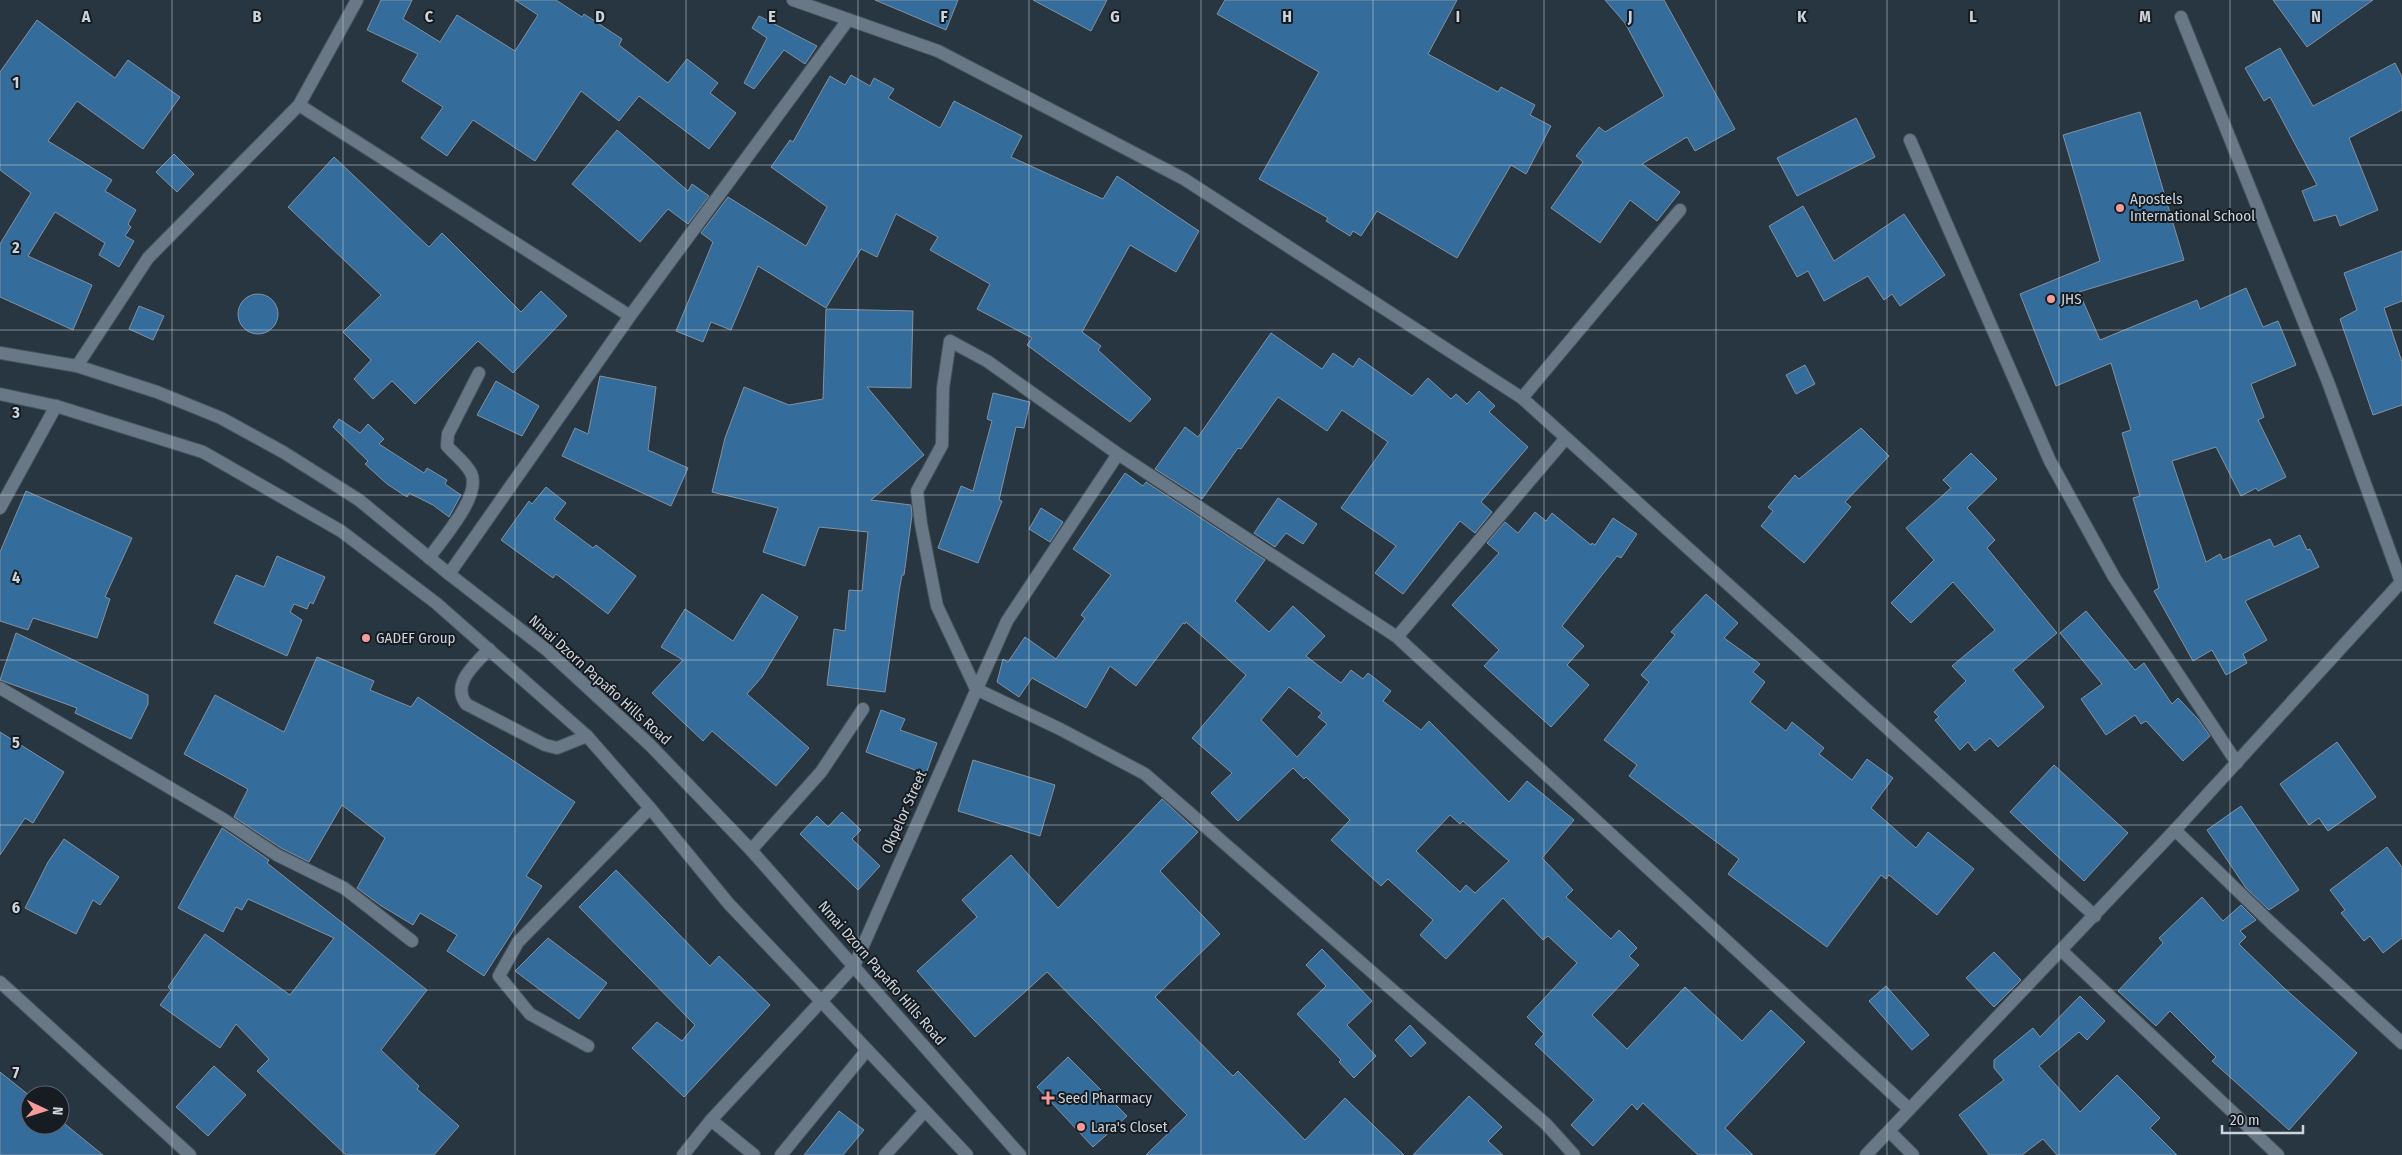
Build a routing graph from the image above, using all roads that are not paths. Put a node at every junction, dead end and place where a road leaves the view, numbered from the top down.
1 (357, 0) edge
2 (793, 0) edge
3 (2180, 17) dead end
4 (848, 20) junction
5 (299, 105) junction
6 (1910, 140) dead end
7 (1680, 210) dead end
8 (630, 316) junction
9 (0, 353) edge
10 (77, 366) junction
11 (479, 373) dead end
12 (0, 394) edge
13 (1522, 398) junction
14 (56, 406) junction
15 (1566, 438) junction
16 (1118, 454) junction
17 (0, 508) edge
18 (429, 558) junction
19 (449, 574) junction
20 (2402, 581) edge
21 (1397, 637) junction
22 (489, 649) junction
23 (0, 688) edge
24 (976, 689) junction
25 (863, 709) dead end
26 (587, 736) junction
27 (2237, 763) junction
28 (650, 808) junction
29 (2175, 830) junction
30 (751, 850) junction
31 (2095, 916) junction
32 (412, 941) dead end
33 (2062, 951) junction
34 (854, 966) junction
35 (0, 982) edge
36 (821, 1000) junction
37 (2402, 1043) edge
38 (588, 1046) dead end
39 (867, 1050) junction
40 (1908, 1108) junction
41 (925, 1111) junction
42 (711, 1120) junction
43 (1888, 1131) junction
44 (190, 1155) edge
45 (683, 1155) edge
46 (754, 1155) edge
47 (781, 1155) edge
48 (885, 1155) edge
49 (967, 1155) edge
50 (1020, 1155) edge
51 (1574, 1155) edge
52 (1866, 1155) edge
53 (1913, 1155) edge
54 (2278, 1155) edge

1 - 5 street
2 - 4 street
3 - 20 street
4 - 8 street
4 - 13 street
5 - 8 street
5 - 10 street
6 - 27 street
7 - 13 street
8 - 19 street
9 - 10 street, Nmai Dzorn Papafio Hills Road
10 - 18 street, Nmai Dzorn Papafio Hills Road
11 - 18 street
12 - 14 street
13 - 15 street
14 - 17 street
14 - 22 street
15 - 21 street
15 - 31 street
16 - 21 street
16 - 24 street, Okpelor Street
16 - 24 street
18 - 19 street, Nmai Dzorn Papafio Hills Road
19 - 30 street, Nmai Dzorn Papafio Hills Road
20 - 27 street
21 - 40 street
22 - 26 street
22 - 26 street
23 - 32 street
24 - 34 street, Okpelor Street
24 - 51 street
25 - 30 street
26 - 28 street
27 - 29 street
28 - 36 street
28 - 38 street
29 - 31 street
29 - 37 street
30 - 34 street, Nmai Dzorn Papafio Hills Road
31 - 33 street
33 - 40 street
33 - 54 street
34 - 36 street, Okpelor Street
34 - 50 street, Nmai Dzorn Papafio Hills Road
35 - 44 street
36 - 39 street
36 - 42 street, Okpelor Street
39 - 41 street
39 - 47 street
40 - 43 street
41 - 48 street
41 - 49 street
42 - 45 street, Okpelor Street
42 - 46 street
43 - 52 street
43 - 53 street

